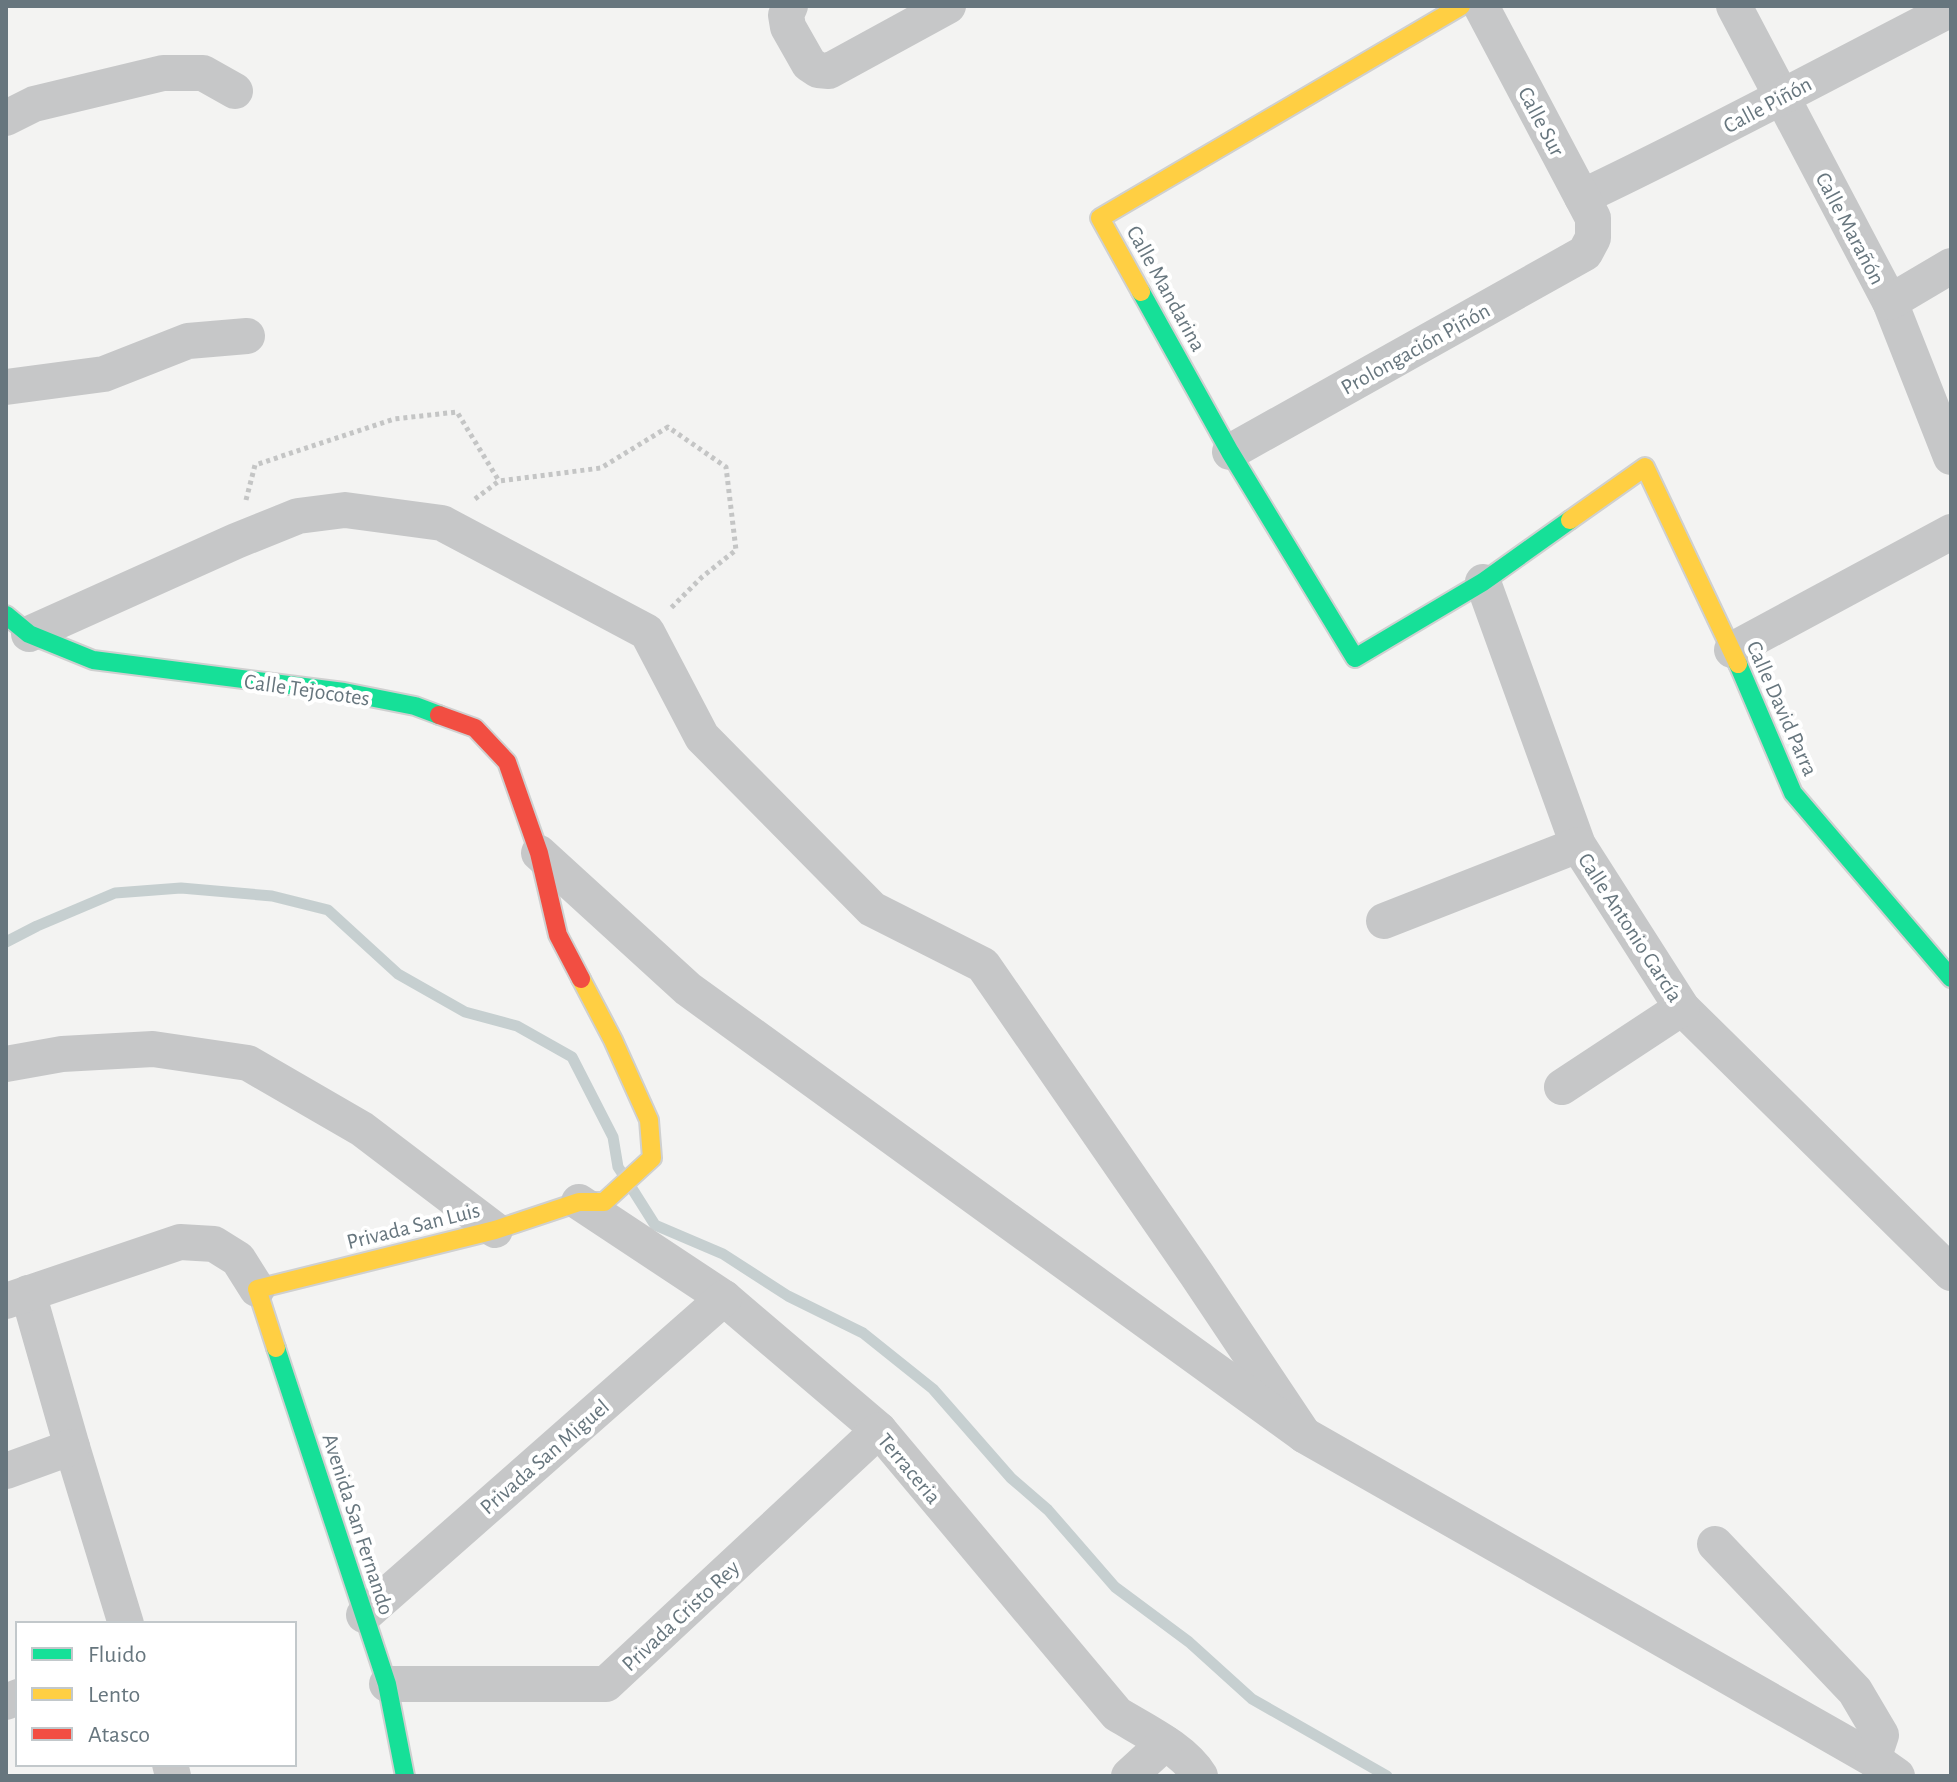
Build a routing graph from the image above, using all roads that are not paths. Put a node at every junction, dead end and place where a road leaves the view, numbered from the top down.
1 (790, 6) edge
2 (948, 6) edge
3 (1461, 6) edge
4 (1481, 6) edge
5 (1734, 6) edge
6 (1951, 9) edge
7 (235, 91) dead end
8 (1782, 96) junction
9 (6, 118) edge
10 (1582, 197) junction
11 (1593, 238) joint
12 (1951, 266) edge
13 (1890, 302) junction
14 (247, 336) dead end
15 (6, 387) edge
16 (1230, 452) junction
17 (1951, 457) edge
18 (1951, 532) edge
19 (1483, 582) junction
20 (18, 624) edge
21 (1732, 650) junction
22 (1578, 845) junction
23 (539, 853) junction
24 (1384, 921) dead end
25 (1951, 978) edge
26 (1682, 1008) junction
27 (6, 1064) edge
28 (1562, 1087) dead end
29 (592, 1202) junction
30 (495, 1230) junction
31 (1951, 1273) edge
32 (257, 1289) junction
33 (17, 1297) edge
34 (724, 1298) junction
35 (879, 1430) junction
36 (1304, 1435) junction
37 (72, 1447) junction
38 (6, 1471) edge
39 (1715, 1544) dead end
40 (364, 1615) junction
41 (125, 1622) edge
42 (387, 1684) junction
43 (1165, 1743) junction
44 (1885, 1768) edge
45 (405, 1776) edge
46 (1129, 1776) edge
47 (1200, 1776) edge

1 - 2 street
3 - 16 street, Calle Mandarina
4 - 10 street, Calle Sur
5 - 8 street, Calle Marañón
6 - 8 street, Calle Piñón
7 - 9 street
8 - 10 street, Calle Piñón
8 - 13 street, Calle Marañón
10 - 11 street, Calle Sur
11 - 16 street, Prolongación Piñón
12 - 13 street
13 - 17 street, Calle Marañón
14 - 15 street
16 - 19 street, Calle Mandarina
18 - 21 street
19 - 21 street, Calle David Parra
19 - 22 street, Calle Antonio García
20 - 23 street, Calle Tejocotes
20 - 36 street
21 - 25 street, Calle David Parra
22 - 24 street
22 - 26 street, Calle Antonio García
23 - 29 street, Calle Tejocotes
23 - 36 street
26 - 28 street
26 - 31 street, Calle Antonio García
27 - 30 street
29 - 30 street, Privada San Luis
29 - 34 street, Terraceria
30 - 32 street, Privada San Luis
32 - 33 street
32 - 40 street, Avenida San Fernando
33 - 37 street
34 - 35 street, Terraceria
34 - 40 street, Privada San Miguel
35 - 42 street, Privada Cristo Rey
35 - 43 street, Terraceria
36 - 44 street
37 - 38 street
37 - 41 street
39 - 44 street
40 - 42 street, Avenida San Fernando
42 - 45 street, Avenida San Fernando
43 - 46 street
43 - 47 street, Terraceria

